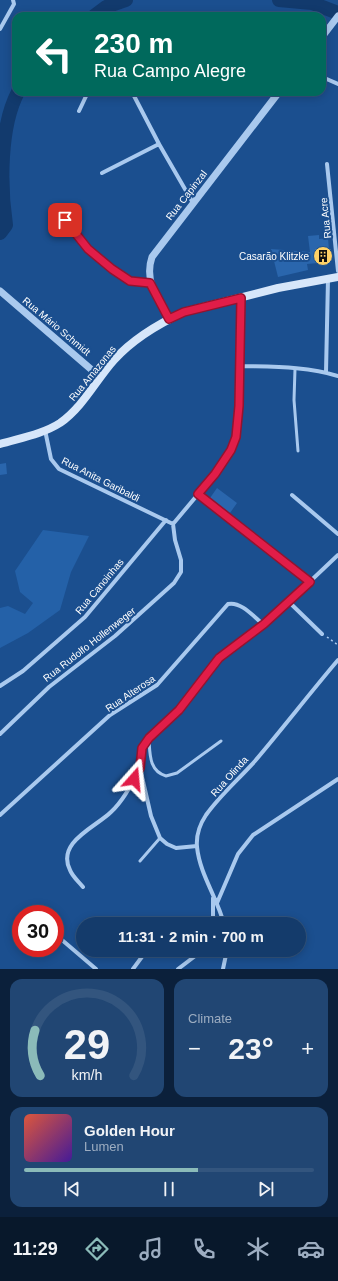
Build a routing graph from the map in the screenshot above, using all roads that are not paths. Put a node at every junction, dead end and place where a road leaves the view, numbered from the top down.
1 (13, 0) edge
2 (338, 16) edge
3 (0, 29) edge
4 (326, 31) edge
5 (326, 79) edge
6 (338, 84) edge
7 (86, 96) edge
8 (134, 96) edge
9 (276, 96) edge
10 (79, 111) dead end
11 (159, 144) junction
12 (327, 164) dead end
13 (102, 173) dead end
14 (193, 203) junction
15 (65, 220) dead end
16 (338, 271) edge
17 (338, 277) edge
18 (328, 278) junction
19 (150, 283) junction
20 (0, 291) edge
21 (241, 298) junction
22 (169, 319) junction
23 (238, 366) junction
24 (295, 369) junction
25 (326, 372) junction
26 (338, 376) edge
27 (100, 377) junction
28 (45, 430) junction
29 (0, 444) edge
30 (298, 451) dead end
31 (198, 494) junction
32 (292, 495) dead end
33 (166, 520) junction
34 (174, 524) junction
35 (338, 534) edge
36 (338, 555) edge
37 (310, 582) junction
38 (289, 602) junction
39 (264, 624) junction
40 (322, 634) road end
41 (338, 660) edge
42 (0, 686) edge
43 (0, 734) edge
44 (149, 738) junction
45 (221, 740) dead end
46 (140, 768) junction
47 (338, 779) edge
48 (0, 814) edge
49 (160, 838) junction
50 (197, 846) junction
51 (140, 861) dead end
52 (83, 887) dead end
53 (212, 895) junction
54 (217, 902) junction
55 (213, 917) edge
56 (222, 917) edge
57 (64, 942) edge
58 (142, 957) edge
59 (194, 957) edge
60 (226, 957) edge
61 (96, 969) edge
62 (133, 969) edge
63 (178, 969) edge
64 (223, 969) edge

1 - 3 street
2 - 4 street
5 - 6 street
7 - 10 street
8 - 11 street
9 - 14 street, Rua Capinzal
11 - 13 street
11 - 14 street
12 - 16 street, Rua Acre
14 - 19 street, Rua Capinzal
15 - 19 lane
17 - 18 main road, Rua Amazonas
18 - 21 main road, Rua Amazonas
18 - 25 street
19 - 22 street, Rua Capinzal
20 - 27 street, Rua Mário Schmidt
21 - 22 main road, Rua Amazonas
21 - 23 street
22 - 27 main road, Rua Amazonas
23 - 24 street
23 - 31 street
24 - 25 street
24 - 30 lane
25 - 26 street
27 - 28 main road, Rua Amazonas
28 - 29 main road, Rua Amazonas
28 - 33 street, Rua Anita Garibaldi
31 - 34 street
31 - 37 street
32 - 35 street
33 - 34 street, Rua Anita Garibaldi
33 - 42 street, Rua Canoinhas
34 - 43 street, Rua Rudolfo Hollenweger
36 - 37 street
37 - 38 street
38 - 39 street
38 - 40 street
39 - 44 street
39 - 48 street, Rua Alterosa
41 - 50 street, Rua Olinda
44 - 45 lane
44 - 46 street
46 - 49 street
46 - 52 street
47 - 54 street
49 - 50 street
49 - 51 lane
50 - 53 street, Rua Olinda
53 - 54 street, Rua Olinda
53 - 55 street
54 - 56 street, Rua Olinda
57 - 61 street
58 - 62 street
59 - 63 street
60 - 64 street

